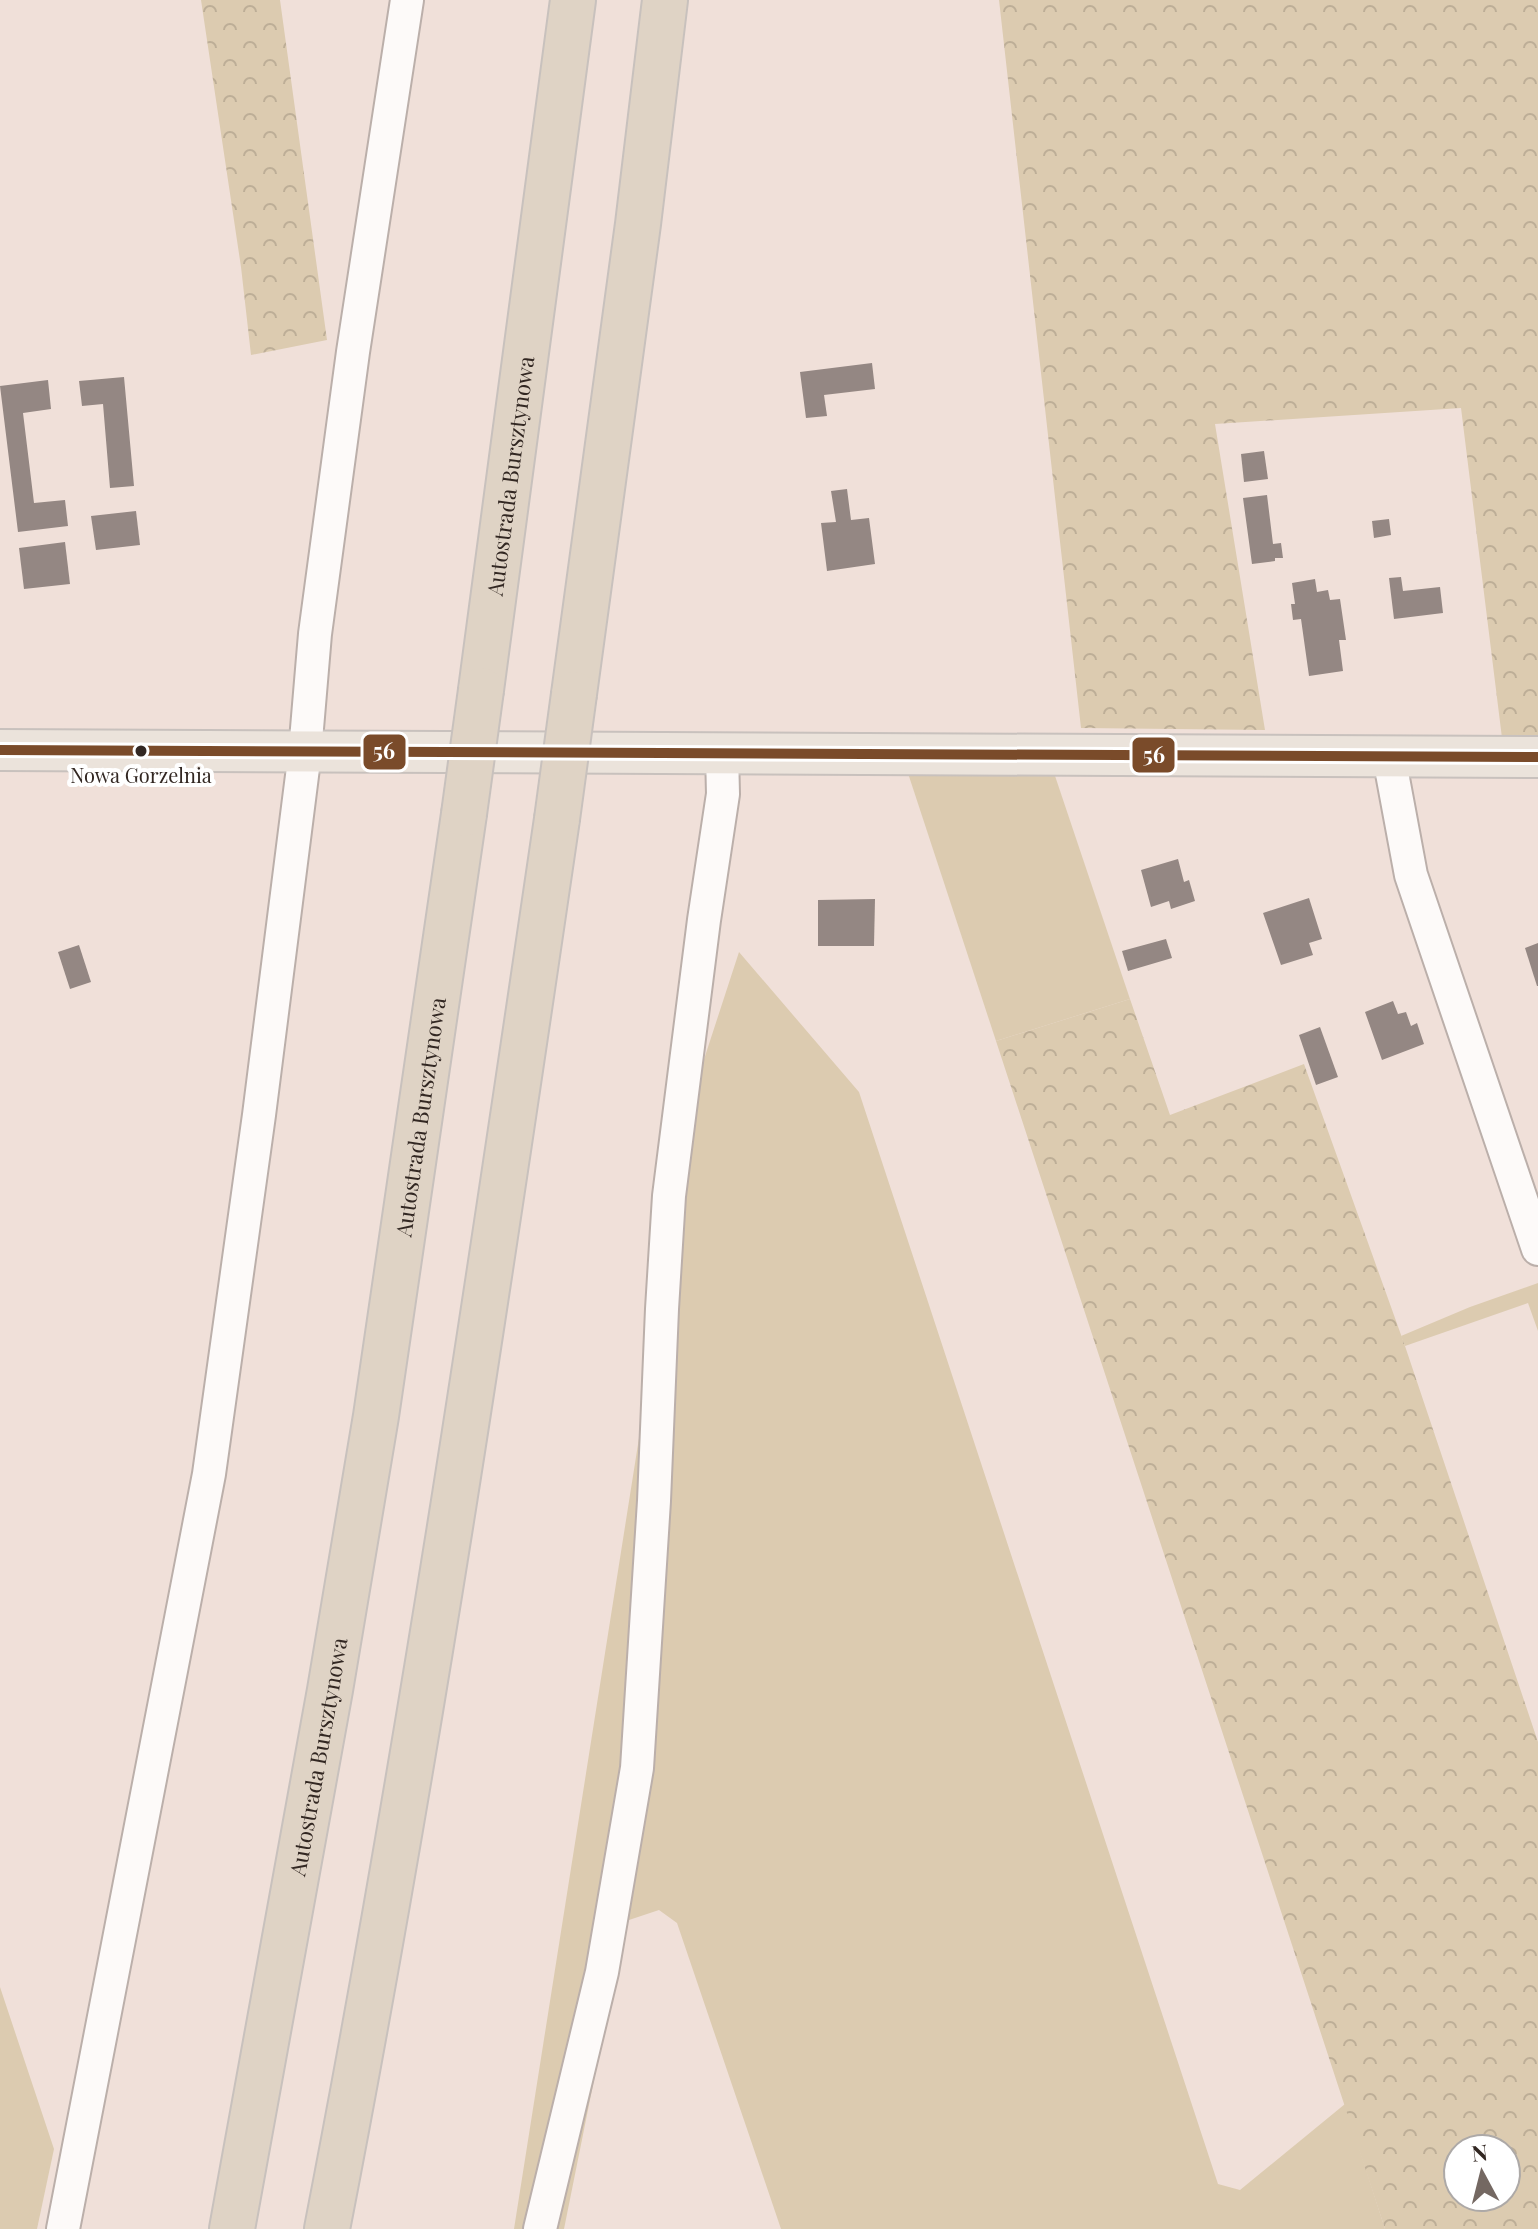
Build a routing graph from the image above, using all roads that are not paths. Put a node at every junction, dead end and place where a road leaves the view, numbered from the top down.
1 (407, 0) edge
2 (573, 0) edge
3 (665, 0) edge
4 (0, 750) edge
5 (305, 752) junction
6 (722, 753) junction
7 (1389, 757) junction
8 (1538, 757) edge
9 (1538, 1249) edge
10 (63, 2229) edge
11 (232, 2229) edge
12 (327, 2229) edge
13 (540, 2229) edge

1 - 5 street
2 - 11 highway, Autostrada Bursztynowa, bridge
3 - 12 highway, bridge
4 - 5 main road
5 - 6 main road
5 - 10 street
6 - 7 main road
6 - 13 street
7 - 8 main road
7 - 9 street

